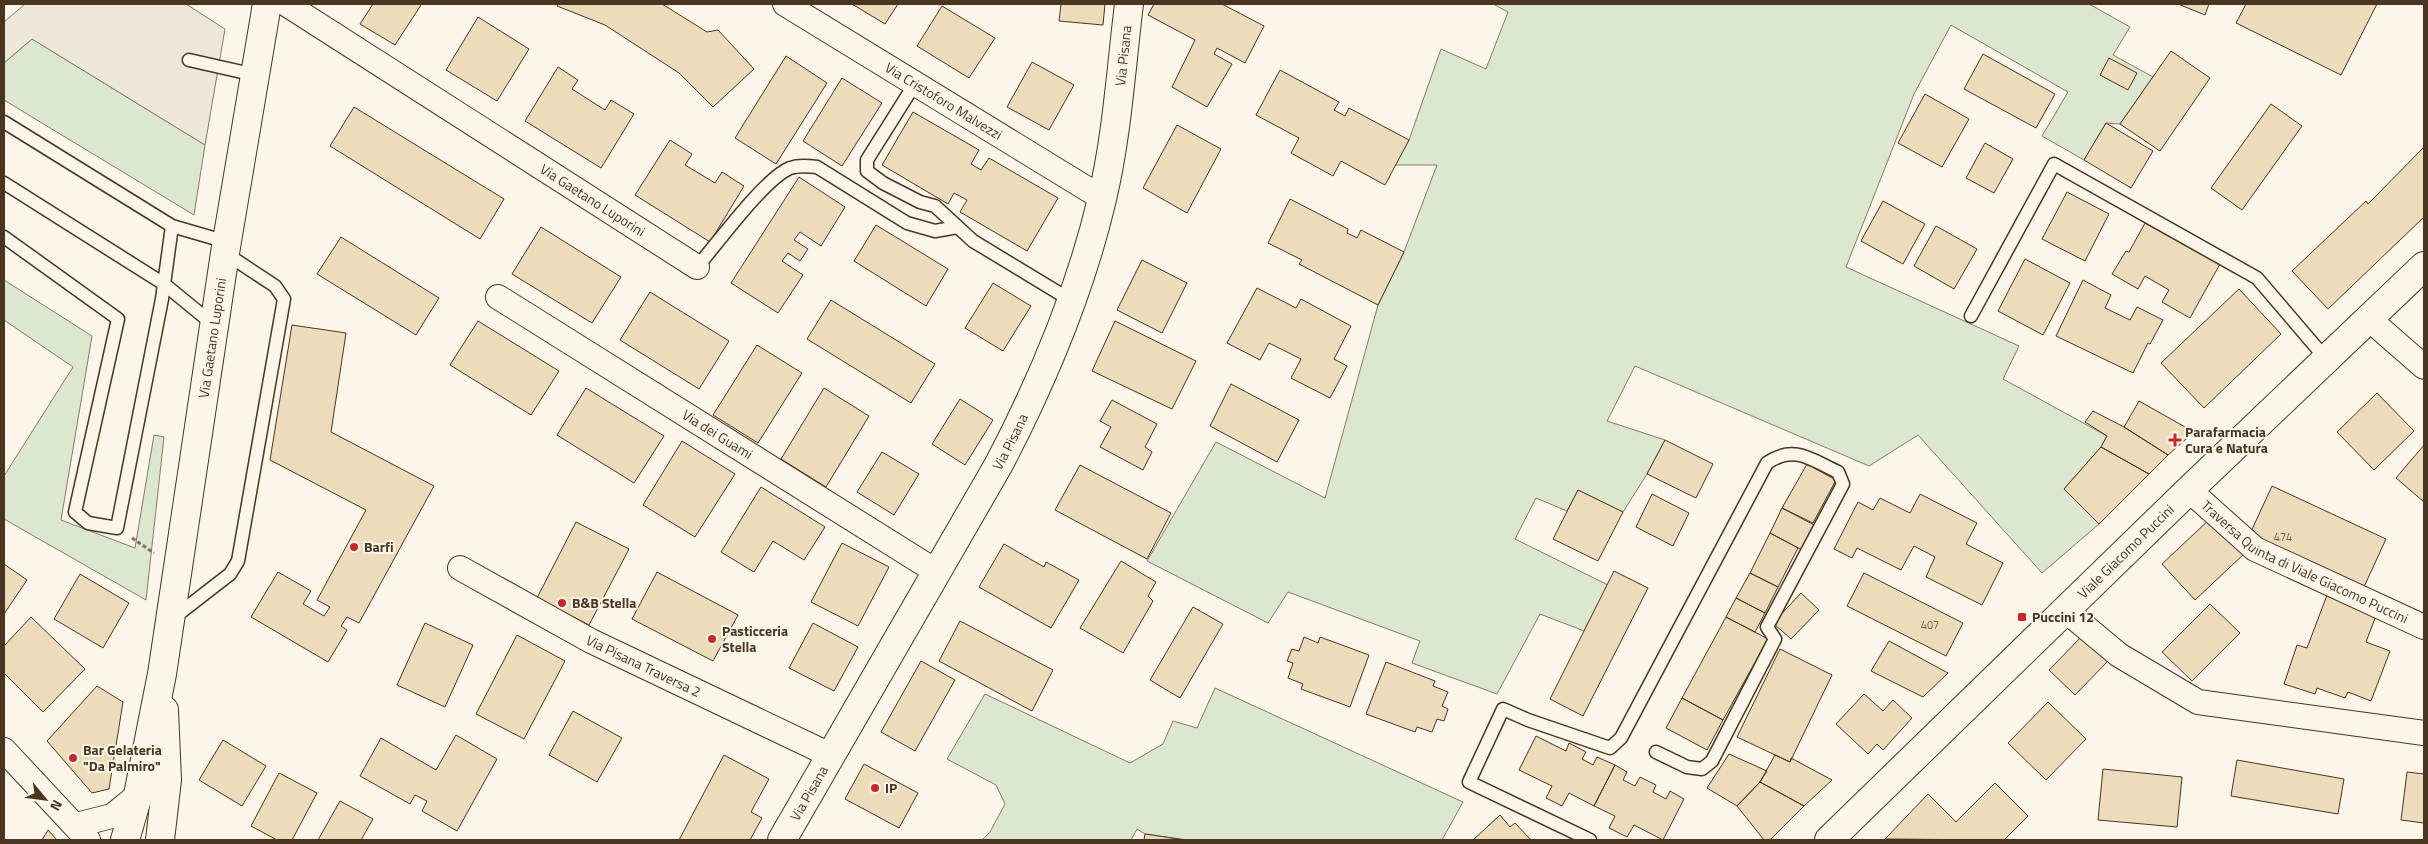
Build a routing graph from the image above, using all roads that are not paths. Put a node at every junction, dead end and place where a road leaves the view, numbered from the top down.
1 (267, 4) edge
2 (286, 4) edge
3 (785, 4) edge
4 (1129, 4) edge
5 (189, 60) dead end
6 (254, 75) junction
7 (916, 82) junction
8 (4, 122) edge
9 (4, 183) edge
10 (1102, 198) junction
11 (172, 226) junction
12 (958, 227) junction
13 (4, 237) edge
14 (226, 248) junction
15 (2424, 266) edge
16 (697, 268) joint
17 (164, 284) junction
18 (498, 297) dead end
19 (1072, 301) junction
20 (1971, 316) dead end
21 (2369, 319) junction
22 (214, 325) junction
23 (2327, 360) junction
24 (2424, 367) edge
25 (2189, 490) junction
26 (460, 568) dead end
27 (937, 572) junction
28 (2065, 610) junction
29 (170, 620) junction
30 (2424, 627) edge
31 (162, 674) junction
32 (2424, 733) edge
33 (4, 750) edge
34 (1656, 752) dead end
35 (830, 755) junction
36 (138, 795) junction
37 (82, 833) edge
38 (124, 840) edge
39 (160, 840) edge
40 (782, 840) edge
41 (1590, 840) edge
42 (1829, 840) edge

1 - 6 main road, Via Gaetano Luporini
2 - 16 street, Via Gaetano Luporini
3 - 7 street, Via Cristoforo Malvezzi
4 - 10 main road, Via Pisana
5 - 6 lane
6 - 14 main road, Via Gaetano Luporini
7 - 10 street, Via Cristoforo Malvezzi
7 - 12 lane
8 - 11 lane
9 - 17 lane
10 - 19 main road, Via Pisana
11 - 14 lane
11 - 17 lane
12 - 16 lane
12 - 19 lane
13 - 17 lane
14 - 22 main road, Via Gaetano Luporini
14 - 29 lane
15 - 21 main road, Viale Giacomo Puccini
17 - 22 lane
18 - 27 street, Via dei Guami
19 - 27 main road, Via Pisana
20 - 23 lane
21 - 23 main road, Viale Giacomo Puccini
21 - 24 street
22 - 29 main road, Via Gaetano Luporini
23 - 25 main road, Viale Giacomo Puccini
25 - 28 main road, Viale Giacomo Puccini
25 - 30 street, Traversa Quinta di Viale Giacomo Puccini
26 - 35 street, Via Pisana Traversa 2
27 - 35 main road, Via Pisana
28 - 32 street
28 - 42 main road, Viale Giacomo Puccini
29 - 31 main road, Via Gaetano Luporini
31 - 36 main road, Via Gaetano Luporini
31 - 39 main road, Via Gaetano Luporini
33 - 37 street
34 - 41 lane
35 - 40 main road, Via Pisana
36 - 37 street
36 - 38 main road, Via Gaetano Luporini

